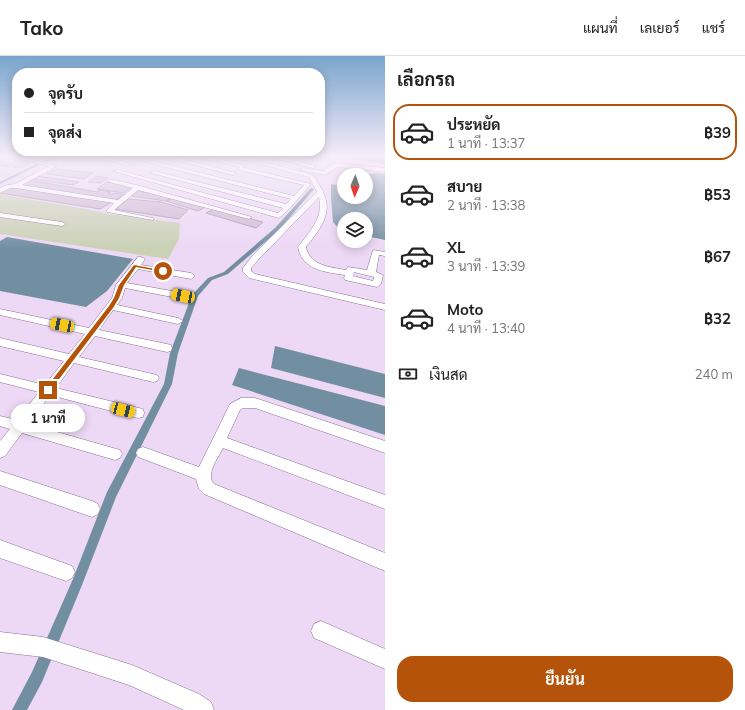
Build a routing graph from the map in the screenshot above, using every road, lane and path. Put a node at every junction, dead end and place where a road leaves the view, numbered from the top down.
1 (138, 187) edge
2 (26, 188) edge
3 (140, 188) edge
4 (176, 188) edge
5 (205, 188) edge
6 (214, 188) edge
7 (252, 188) edge
8 (305, 188) edge
9 (317, 188) edge
10 (292, 189) dead end
11 (301, 192) junction
12 (196, 193) junction
13 (320, 193) junction
14 (296, 198) junction
15 (118, 202) junction
16 (288, 207) junction
17 (0, 215) edge
18 (248, 217) dead end
19 (151, 219) dead end
20 (62, 224) dead end
21 (385, 255) edge
22 (191, 276) dead end
23 (378, 277) edge
24 (121, 285) junction
25 (183, 296) dead end
26 (111, 307) junction
27 (385, 307) edge
28 (0, 312) edge
29 (178, 321) dead end
30 (92, 331) junction
31 (0, 342) edge
32 (167, 348) dead end
33 (72, 359) junction
34 (0, 378) edge
35 (153, 378) dead end
36 (48, 390) junction
37 (138, 413) dead end
38 (0, 421) edge
39 (20, 427) junction
40 (220, 441) junction
41 (385, 447) edge
42 (0, 452) edge
43 (143, 453) dead end
44 (114, 454) dead end
45 (203, 475) junction
46 (0, 478) edge
47 (385, 502) edge
48 (92, 509) dead end
49 (0, 549) edge
50 (385, 562) edge
51 (66, 572) dead end
52 (321, 631) dead end
53 (0, 642) edge
54 (385, 659) edge
55 (203, 710) edge

1 - 15 street
2 - 15 street
3 - 18 street
4 - 12 street
5 - 12 street
6 - 16 street
7 - 14 street
8 - 11 street
9 - 13 street
10 - 11 street
11 - 14 street
12 - 16 street
13 - 23 street
13 - 27 street
14 - 16 street
15 - 19 street
17 - 20 street
21 - 23 street
22 - 24 street
24 - 25 street
24 - 26 street
26 - 29 street
26 - 30 street
28 - 30 street
30 - 32 street
30 - 33 street
31 - 33 street
33 - 35 street
33 - 36 street
34 - 36 street
36 - 37 street
36 - 39 street
38 - 39 street
39 - 42 street
39 - 44 street
40 - 41 street
40 - 45 street
40 - 47 street
43 - 45 street
45 - 50 street
46 - 48 street
49 - 51 street
52 - 54 street
53 - 55 street

